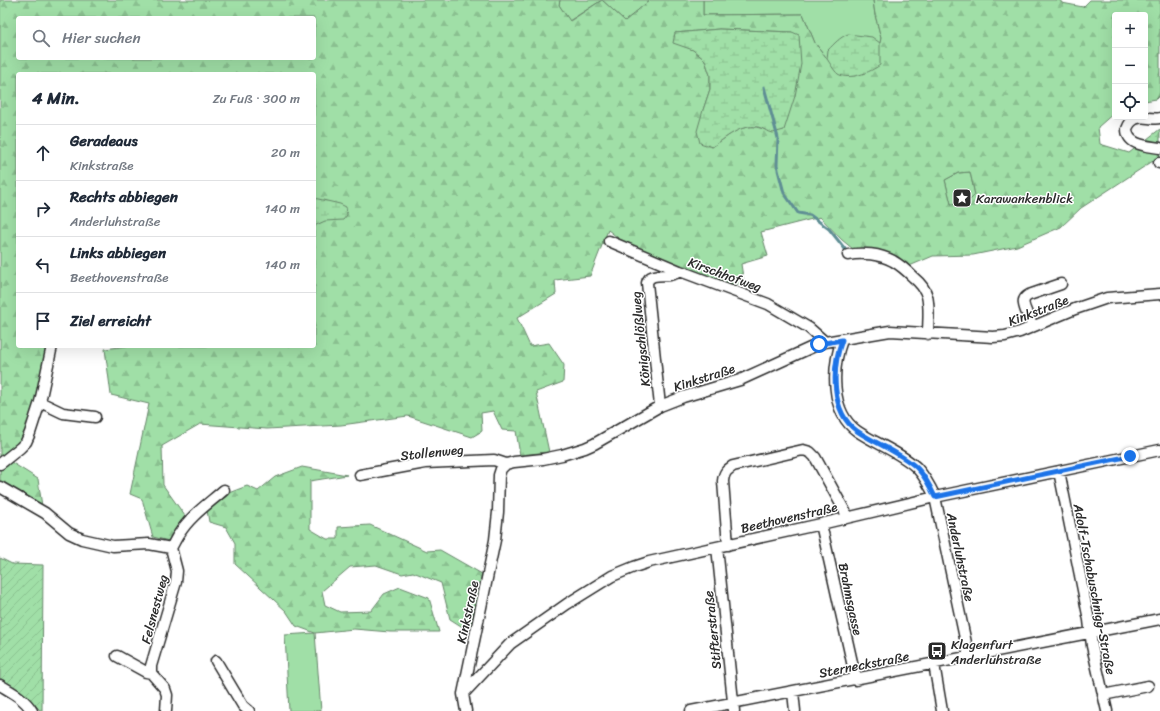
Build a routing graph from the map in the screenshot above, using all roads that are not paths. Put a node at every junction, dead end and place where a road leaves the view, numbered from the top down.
1 (1160, 118) edge
2 (1160, 148) edge
3 (609, 241) dead end
4 (848, 255) dead end
5 (680, 272) junction
6 (1061, 284) dead end
7 (1160, 294) edge
8 (1033, 326) junction
9 (928, 334) junction
10 (842, 340) junction
11 (825, 342) junction
12 (52, 348) edge
13 (40, 402) junction
14 (660, 406) junction
15 (95, 417) dead end
16 (1160, 450) edge
17 (0, 464) edge
18 (506, 464) junction
19 (1059, 471) junction
20 (360, 476) dead end
21 (0, 487) edge
22 (224, 490) dead end
23 (935, 497) junction
24 (848, 517) junction
25 (821, 524) junction
26 (728, 545) junction
27 (716, 547) junction
28 (171, 548) junction
29 (1160, 619) edge
30 (1091, 633) junction
31 (117, 656) dead end
32 (969, 658) junction
33 (216, 661) dead end
34 (934, 664) junction
35 (151, 673) junction
36 (856, 680) junction
37 (0, 685) edge
38 (1148, 686) dead end
39 (792, 692) junction
40 (463, 694) junction
41 (1103, 695) junction
42 (30, 707) edge
43 (733, 707) edge
44 (166, 711) edge
45 (249, 711) edge
46 (466, 711) edge
47 (691, 711) edge
48 (795, 711) edge
49 (942, 711) edge
50 (1107, 711) edge

1 - 2 street
3 - 5 street, Kirschhofweg
4 - 9 street
5 - 11 street, Kirschhofweg
5 - 14 street, Königschlößlweg
6 - 8 street
7 - 8 street, Kinkstraße
8 - 9 street, Kinkstraße
9 - 10 street, Kinkstraße
10 - 11 street, Kinkstraße
10 - 23 street, Anderluhstraße
11 - 14 street, Kinkstraße
12 - 13 street
13 - 15 street
13 - 17 street
14 - 18 street, Kinkstraße
16 - 19 street, Beethovenstraße
18 - 20 street, Stollenweg
18 - 40 street, Kinkstraße
19 - 23 street, Beethovenstraße
19 - 30 street, Adolf-Tschabuschnigg-Straße
21 - 28 street
22 - 28 street
23 - 24 street, Beethovenstraße
23 - 32 street, Anderluhstraße
24 - 25 street, Beethovenstraße
24 - 26 street
25 - 26 street, Beethovenstraße
25 - 36 street, Brahmsgasse
26 - 27 street, Beethovenstraße
27 - 40 street, Beethovenstraße
27 - 43 street, Stifterstraße
28 - 35 street, Felsnestweg
29 - 30 street, Sterneckstraße
30 - 32 street, Sterneckstraße
30 - 41 street, Adolf-Tschabuschnigg-Straße
31 - 35 street
32 - 34 street, Sterneckstraße
33 - 45 street
34 - 36 street, Sterneckstraße
34 - 49 street
35 - 44 street
36 - 39 street, Sterneckstraße
37 - 42 street
38 - 41 street
39 - 43 street, Sterneckstraße
39 - 48 street
40 - 46 street, Kinkstraße
41 - 50 street, Adolf-Tschabuschnigg-Straße
43 - 47 street, Sterneckstraße

